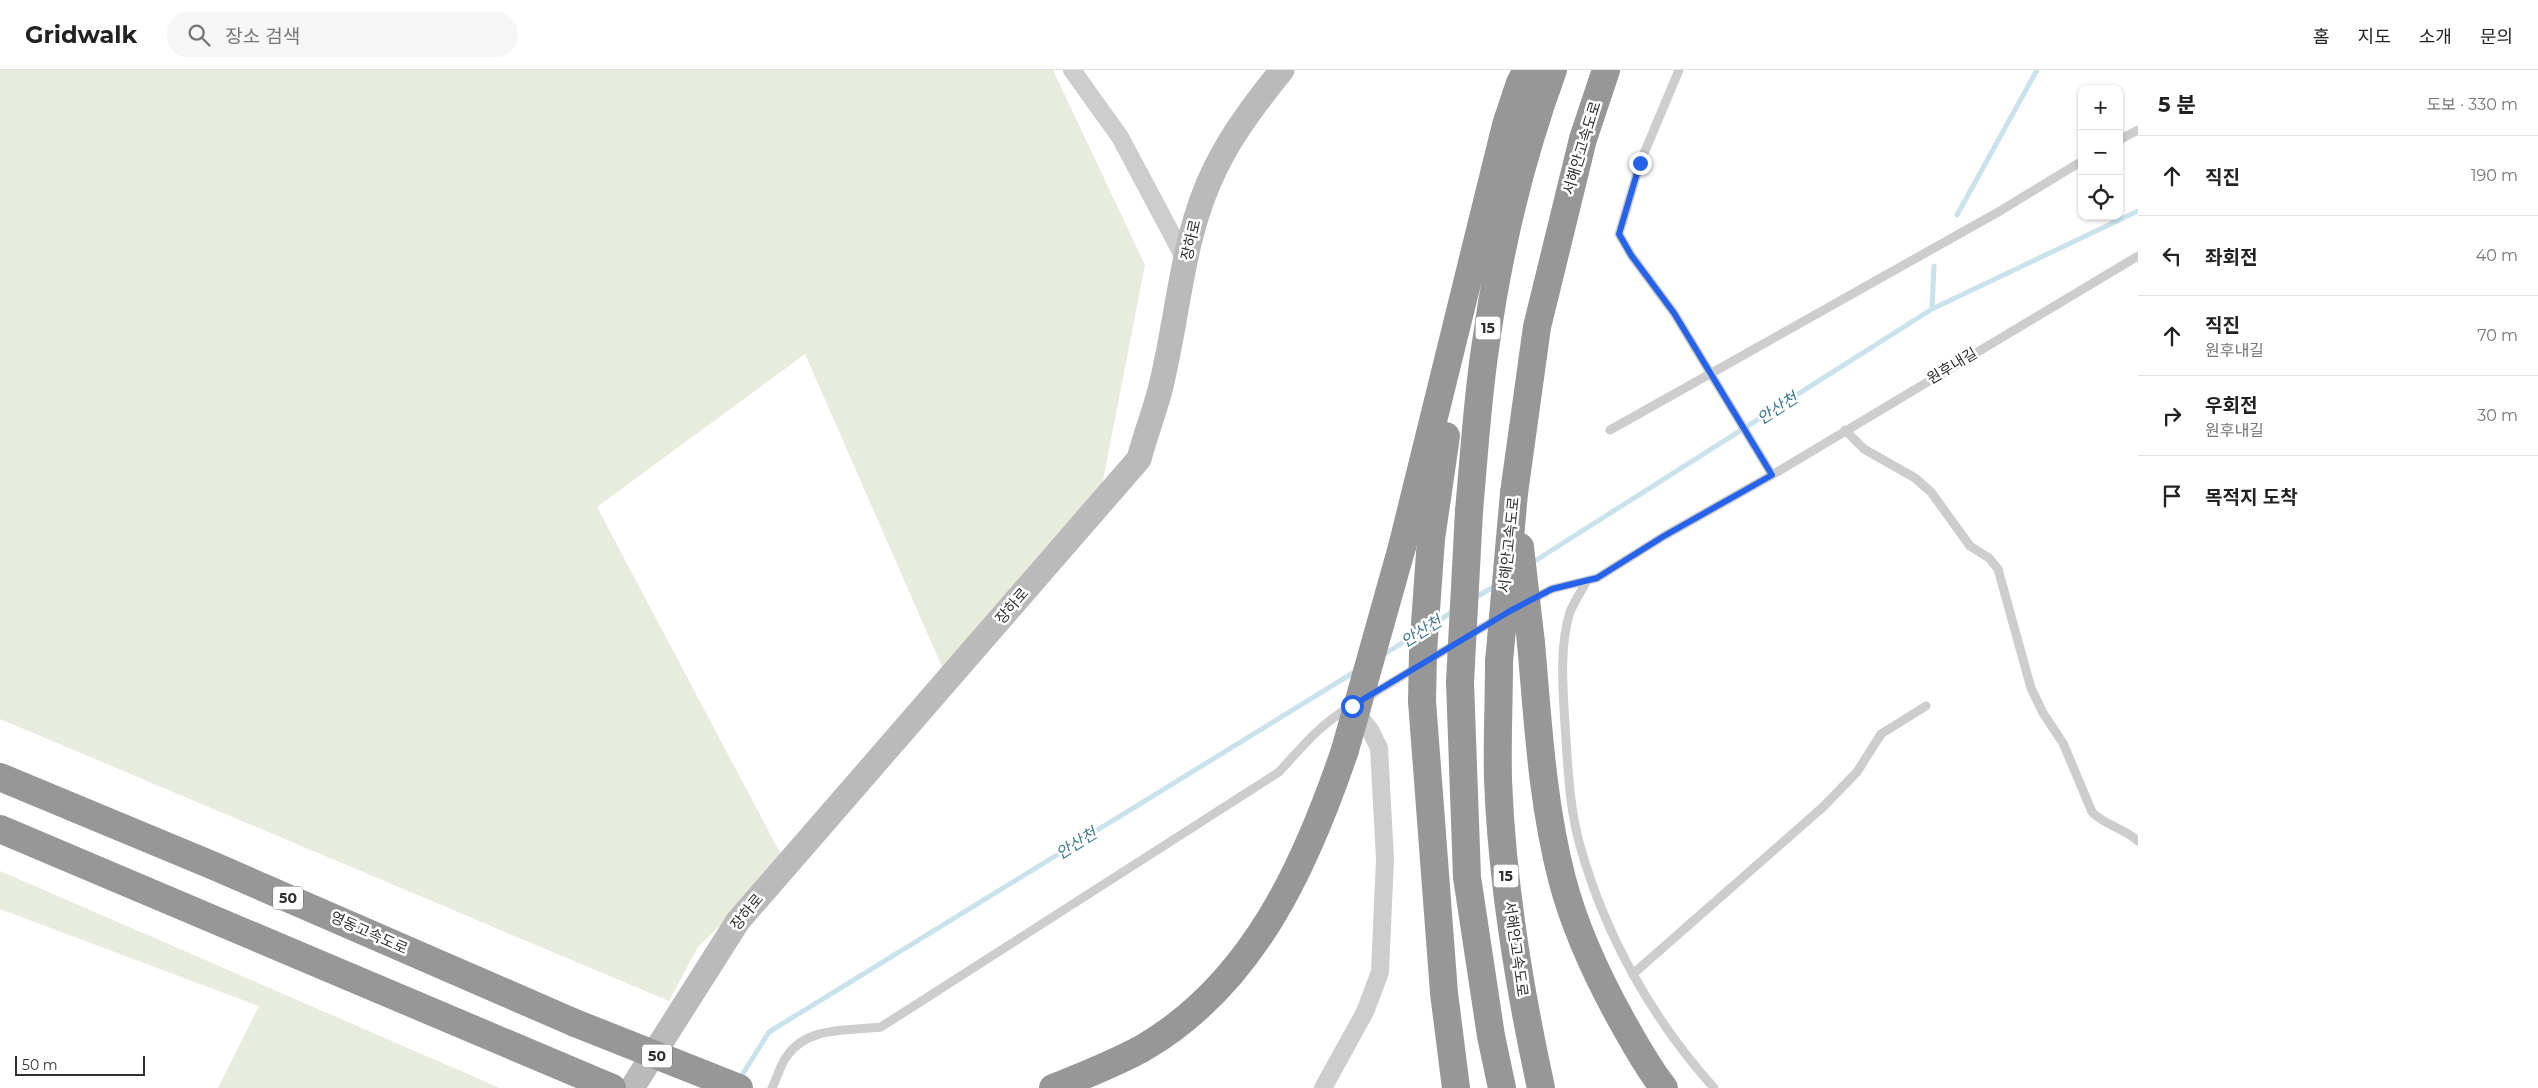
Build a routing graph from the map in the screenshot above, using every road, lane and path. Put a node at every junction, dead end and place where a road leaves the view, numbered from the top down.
1 (1282, 70) edge
2 (1553, 70) edge
3 (1606, 70) edge
4 (1679, 70) edge
5 (1076, 72) edge
6 (1523, 76) edge
7 (2138, 130) edge
8 (2123, 138) edge
9 (1526, 149) junction
10 (2078, 163) edge
11 (2138, 256) edge
12 (1186, 262) junction
13 (1713, 378) junction
14 (1610, 430) dead end
15 (1845, 430) junction
16 (1770, 472) junction
17 (1514, 493) junction
18 (1586, 582) junction
19 (1352, 706) junction
20 (1926, 706) dead end
21 (0, 777) edge
22 (0, 829) edge
23 (2138, 841) edge
24 (1633, 974) junction
25 (612, 1088) edge
26 (632, 1088) edge
27 (739, 1088) edge
28 (772, 1088) edge
29 (1052, 1088) edge
30 (1323, 1088) edge
31 (1456, 1088) edge
32 (1502, 1088) edge
33 (1541, 1088) edge
34 (1664, 1088) edge
35 (1714, 1088) edge

1 - 12 street, 장하로
2 - 9 highway, 15
3 - 17 highway, 서해안고속도로 / 15
4 - 13 lane
5 - 12 street
6 - 29 highway, bridge
7 - 8 lane
9 - 31 highway, bridge
9 - 32 highway, 15, bridge
10 - 13 lane
11 - 15 lane, 원후내길
12 - 26 street, 장하로
13 - 14 lane
13 - 16 lane
15 - 16 lane, 원후내길
15 - 23 lane
16 - 18 lane, 원후내길
17 - 33 highway, 서해안고속도로 / 15, bridge
17 - 34 highway, bridge
18 - 19 lane, 원후내길
18 - 24 lane
19 - 28 lane, 원후내길
19 - 30 street
20 - 24 lane
21 - 27 highway, 영동고속도로 / 50, bridge
22 - 25 highway
24 - 35 lane

